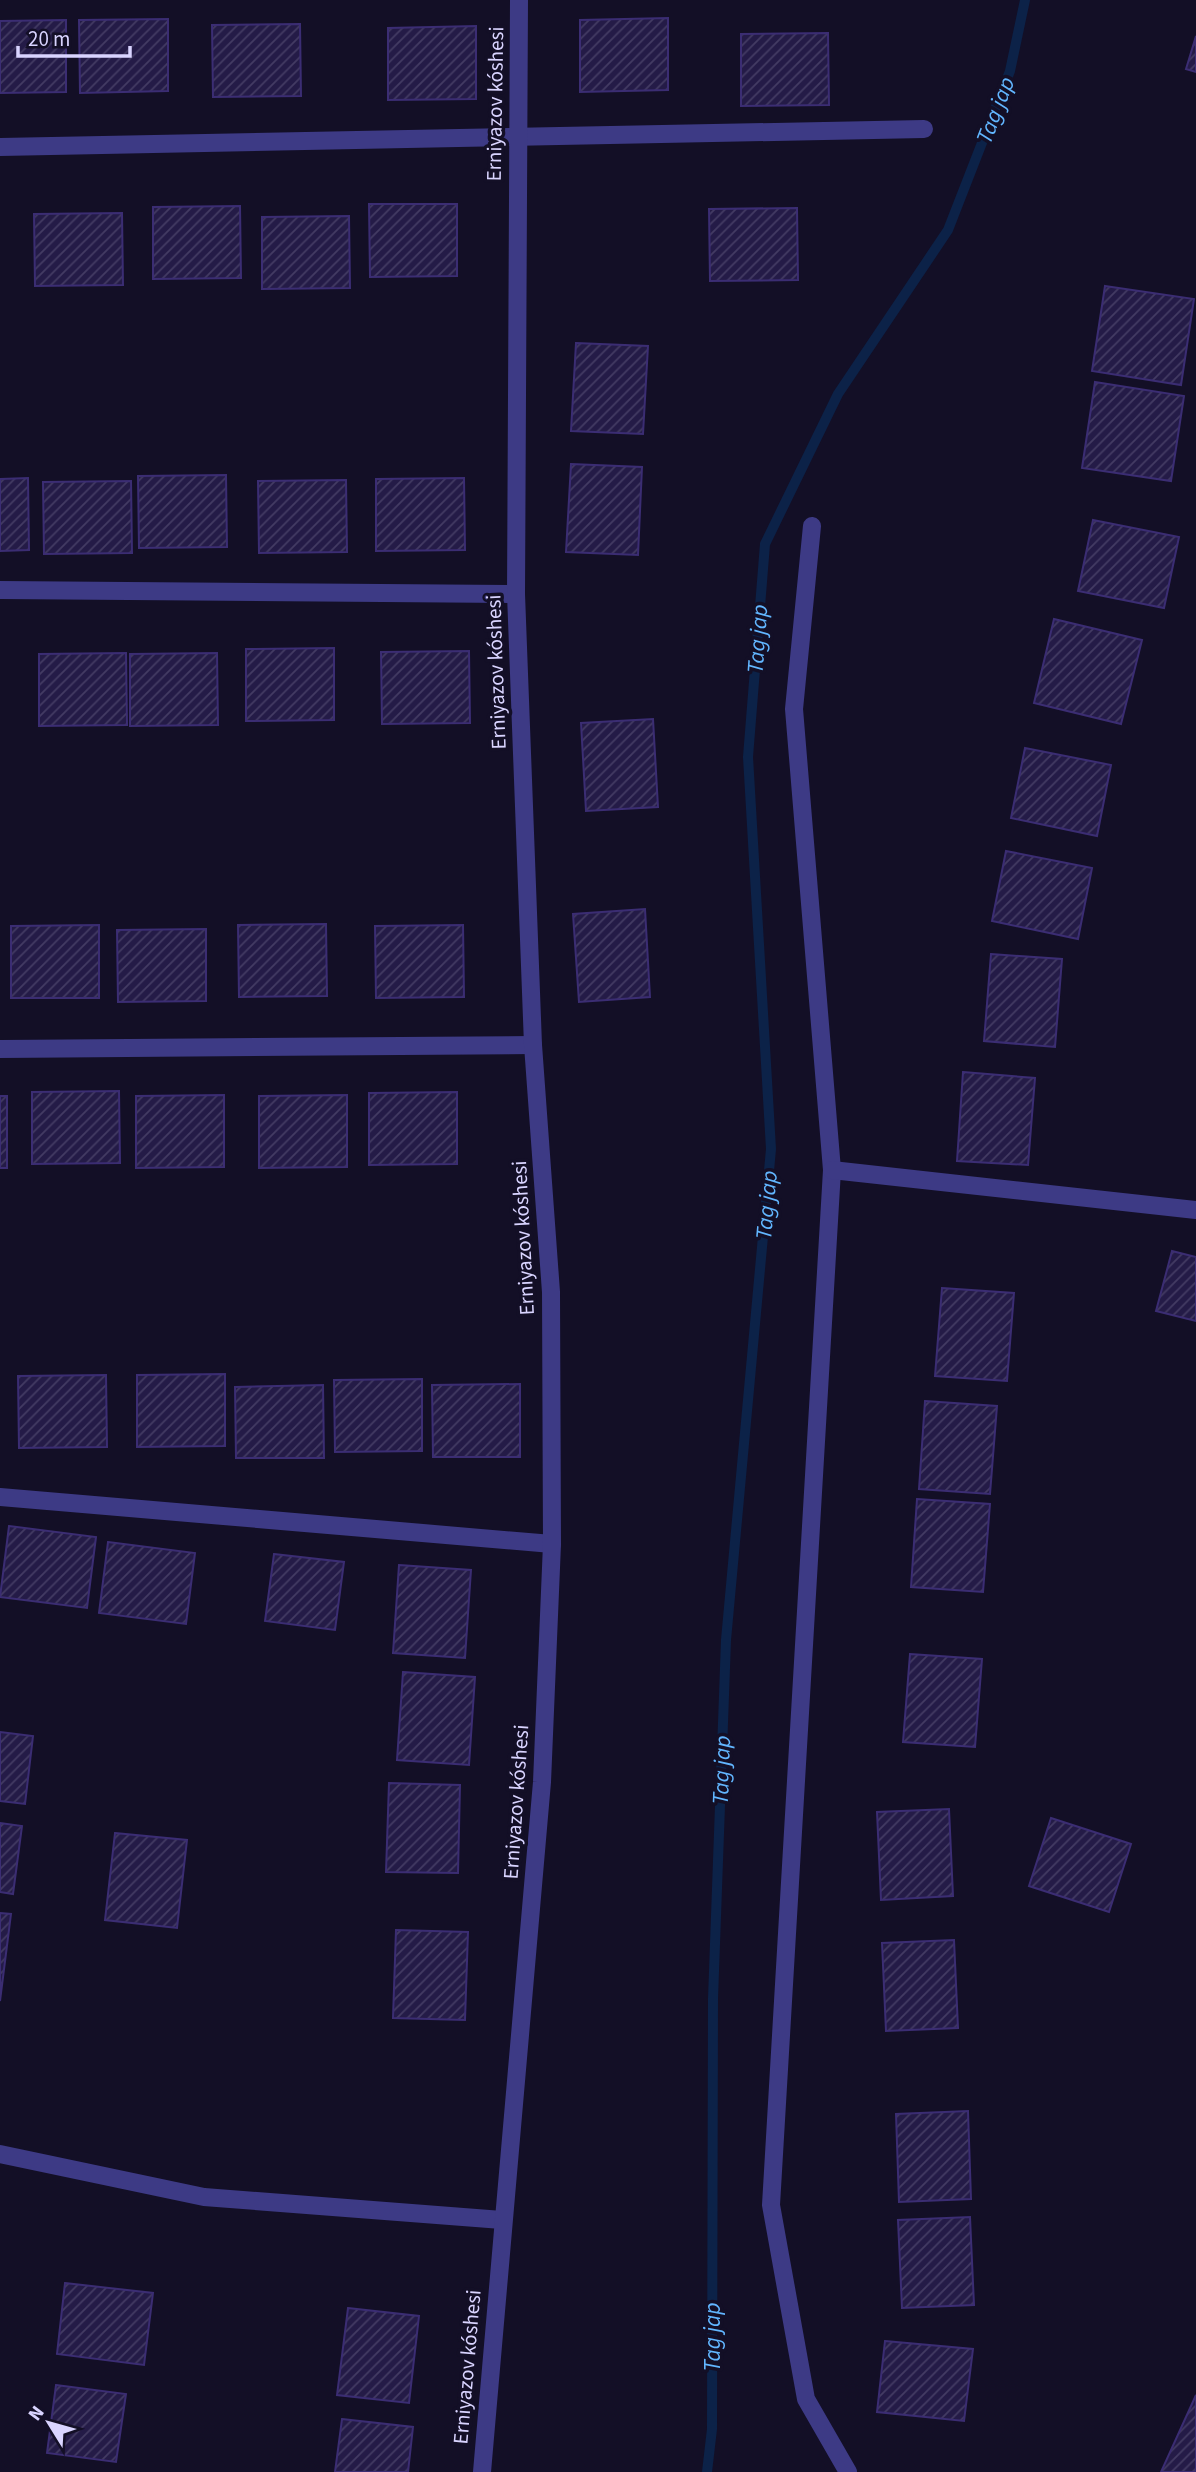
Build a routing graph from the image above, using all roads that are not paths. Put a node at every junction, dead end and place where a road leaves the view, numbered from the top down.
1 (519, 0) edge
2 (923, 129) dead end
3 (517, 136) junction
4 (0, 146) edge
5 (811, 526) dead end
6 (0, 590) edge
7 (516, 594) junction
8 (533, 1045) junction
9 (0, 1049) edge
10 (832, 1170) junction
11 (1196, 1210) edge
12 (0, 1497) edge
13 (552, 1544) junction
14 (0, 2154) edge
15 (502, 2220) junction
16 (482, 2472) edge
17 (848, 2472) edge

1 - 3 street, Erniyazov kóshesi
2 - 3 street
3 - 4 street
3 - 7 street, Erniyazov kóshesi
5 - 10 street
6 - 7 street
7 - 8 street, Erniyazov kóshesi
8 - 9 street
8 - 13 street, Erniyazov kóshesi
10 - 11 street
10 - 17 street
12 - 13 street
13 - 15 street, Erniyazov kóshesi
14 - 15 street
15 - 16 street, Erniyazov kóshesi

